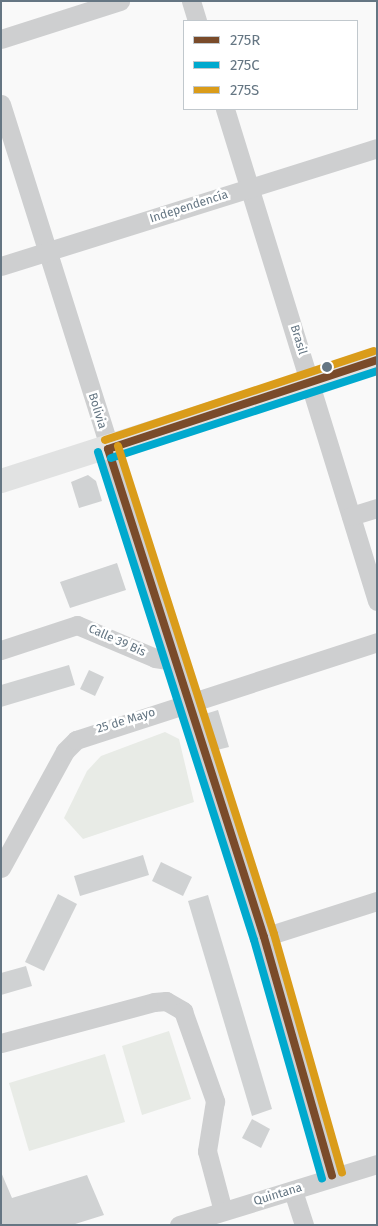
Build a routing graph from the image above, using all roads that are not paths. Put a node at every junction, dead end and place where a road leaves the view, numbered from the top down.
1 (120, 1) edge
2 (191, 1) edge
3 (198, 20) edge
4 (1, 39) edge
5 (1, 104) edge
6 (226, 110) edge
7 (377, 148) edge
8 (251, 188) junction
9 (49, 251) junction
10 (1, 266) edge
11 (377, 360) edge
12 (311, 381) junction
13 (108, 449) junction
14 (1, 481) edge
15 (377, 508) edge
16 (351, 516) junction
17 (377, 601) edge
18 (377, 642) edge
19 (1, 650) edge
20 (175, 661) junction
21 (190, 701) junction
22 (1, 868) edge
23 (377, 901) edge
24 (264, 937) junction
25 (1, 1043) edge
26 (377, 1164) edge
27 (332, 1176) junction
28 (293, 1191) junction
29 (223, 1211) junction
30 (188, 1224) edge
31 (304, 1225) edge

1 - 4 street
2 - 3 street
5 - 9 street, Bolivia
6 - 8 street, Brasil
7 - 8 street, Independencía
8 - 9 street, Independencía
8 - 12 street, Brasil
9 - 10 street, Independencía
9 - 13 street, Bolivia
11 - 12 main road
12 - 13 main road
12 - 16 street, Brasil
13 - 14 main road
13 - 20 street, Bolivia
15 - 16 street
16 - 17 street, Brasil
18 - 21 street, 25 de Mayo
19 - 20 street, Calle 39 Bis
20 - 21 street, Bolivia
21 - 22 street, 25 de Mayo
21 - 24 street, Bolivia
23 - 24 street
24 - 27 street, Bolivia
25 - 29 street
26 - 27 street, Quintana
27 - 28 street, Quintana
28 - 29 street, Quintana
28 - 31 street
29 - 30 street, Quintana

